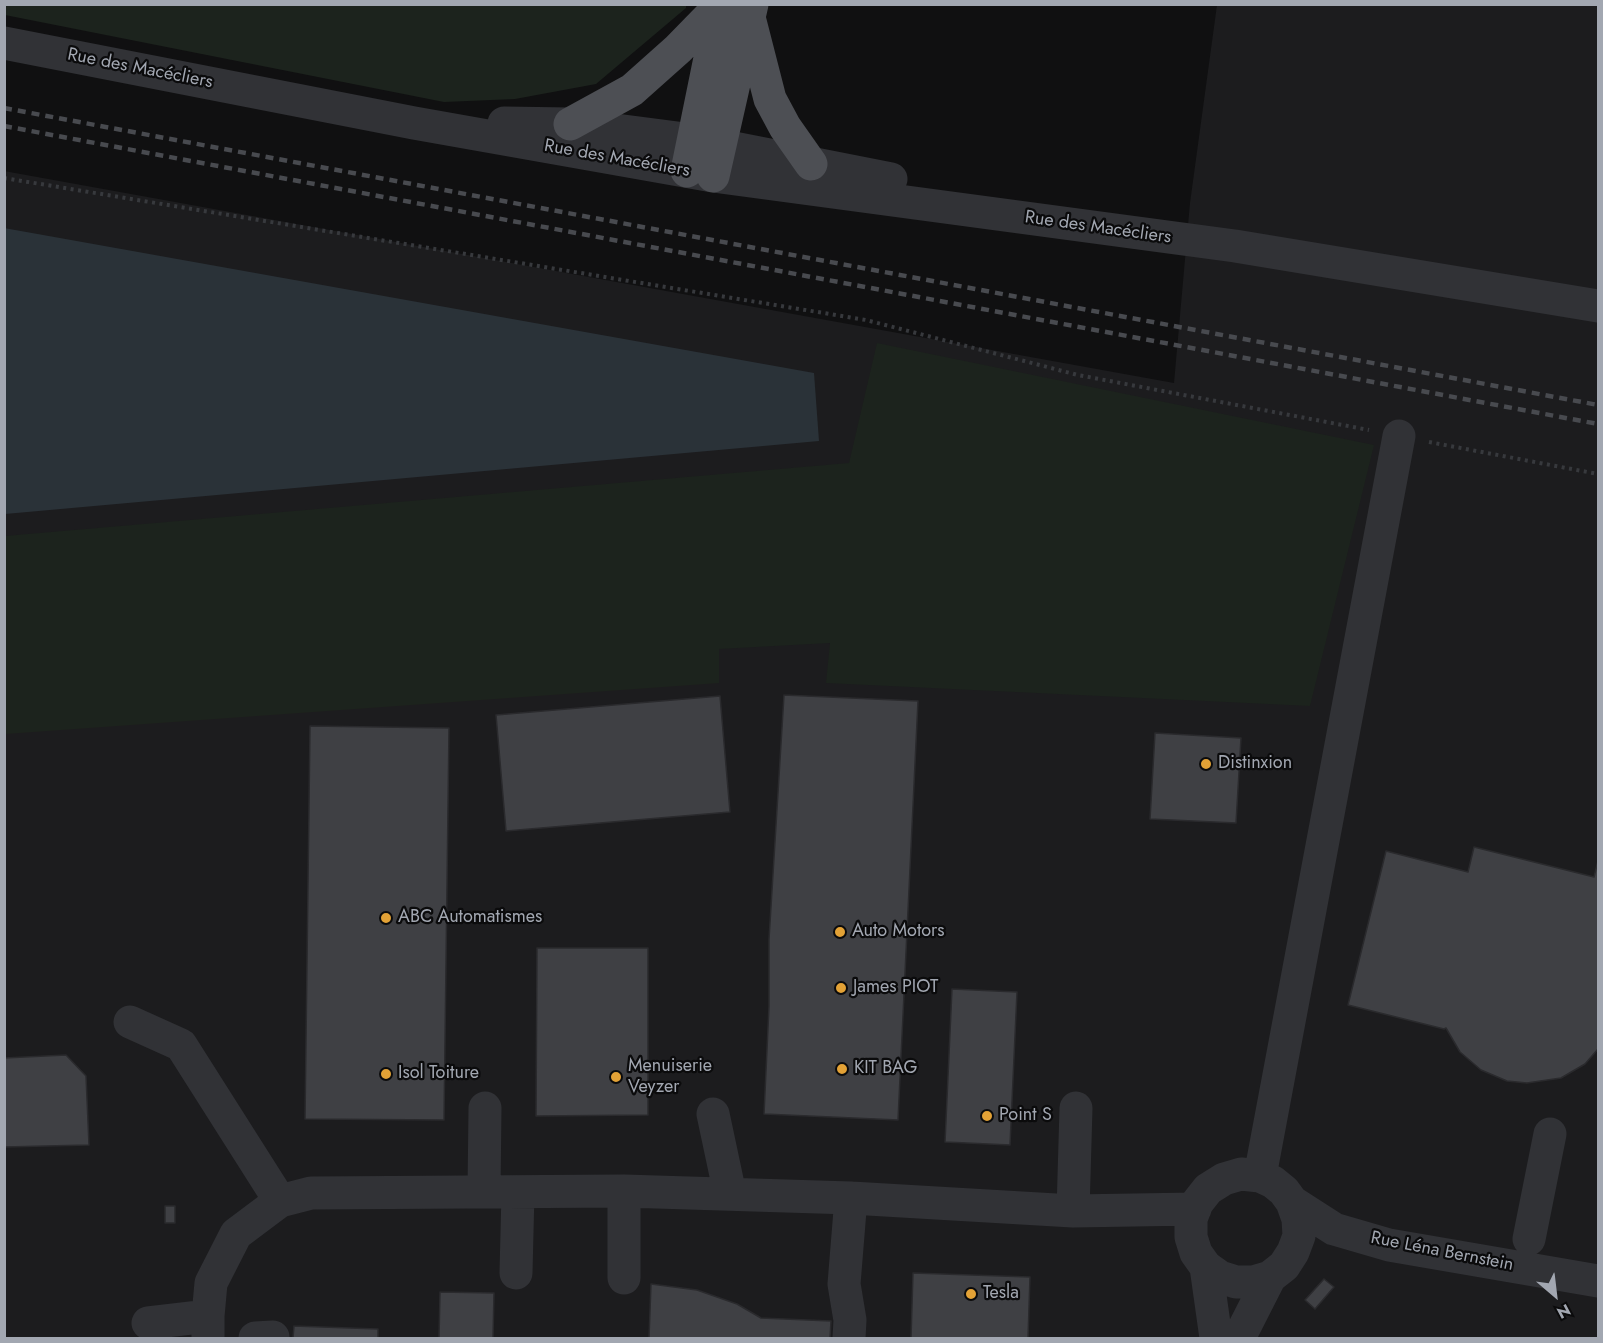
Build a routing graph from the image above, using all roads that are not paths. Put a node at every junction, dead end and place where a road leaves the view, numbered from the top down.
1 (736, 8) edge
2 (4, 43) edge
3 (414, 123) junction
4 (570, 124) junction
5 (703, 158) junction
6 (811, 164) junction
7 (1235, 246) junction
8 (1599, 306) edge
9 (1399, 436) road end
10 (130, 1022) dead end
11 (485, 1108) dead end
12 (1076, 1108) dead end
13 (713, 1114) dead end
14 (1550, 1134) dead end
15 (1260, 1176) junction
16 (484, 1191) junction
17 (624, 1191) junction
18 (518, 1192) junction
19 (730, 1194) junction
20 (851, 1198) junction
21 (280, 1201) junction
22 (1292, 1202) junction
23 (1195, 1209) junction
24 (1073, 1210) junction
25 (1528, 1239) dead end
26 (1206, 1267) junction
27 (516, 1273) dead end
28 (1269, 1277) junction
29 (624, 1278) dead end
30 (1599, 1281) edge
31 (148, 1323) dead end
32 (208, 1327) edge
33 (849, 1338) edge
34 (1216, 1338) edge
35 (1239, 1338) edge

1 - 4 main road
1 - 5 main road
1 - 6 main road
2 - 3 street, Rue des Macécliers
3 - 4 street, Rue des Macécliers
3 - 5 street, Rue des Macécliers
4 - 5 street, Rue des Macécliers
5 - 6 street, Rue des Macécliers
5 - 7 street, Rue des Macécliers
6 - 7 street, Rue des Macécliers
7 - 8 street, Rue des Macécliers
9 - 15 street
10 - 21 street
11 - 16 street
12 - 24 street
13 - 19 street
14 - 25 street
15 - 22 street
15 - 23 street
16 - 18 street
16 - 21 street
17 - 18 street
17 - 19 street
17 - 29 street
18 - 27 street
19 - 20 street
20 - 24 street
20 - 33 street
21 - 32 street
22 - 28 street
22 - 30 street, Rue Léna Bernstein
23 - 24 street
23 - 26 street
26 - 28 street
26 - 34 street
28 - 35 street
31 - 32 street

